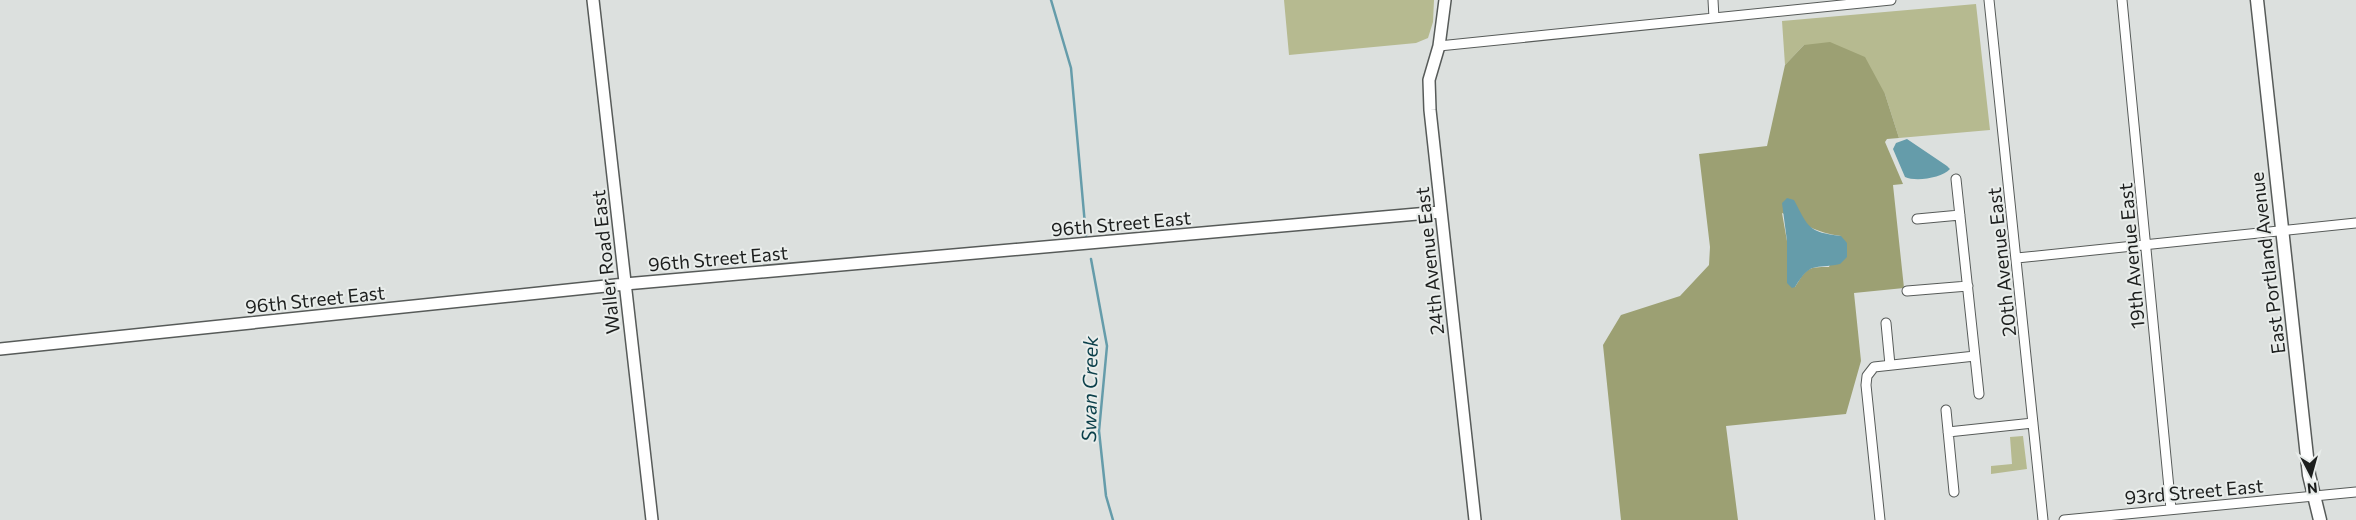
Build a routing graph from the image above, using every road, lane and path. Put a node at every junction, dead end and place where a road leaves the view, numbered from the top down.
1 (594, 0) edge
2 (1446, 0) edge
3 (1713, 0) edge
4 (1891, 0) edge
5 (1989, 0) edge
6 (2122, 0) edge
7 (2257, 0) edge
8 (1714, 18) junction
9 (1439, 46) junction
10 (1956, 179) dead end
11 (1440, 212) junction
12 (1960, 215) junction
13 (1916, 219) dead end
14 (2356, 223) edge
15 (2281, 231) junction
16 (2146, 244) junction
17 (2017, 258) junction
18 (625, 284) junction
19 (1968, 286) junction
20 (1908, 291) dead end
21 (1886, 323) dead end
22 (0, 349) edge
23 (1975, 356) junction
24 (1890, 365) junction
25 (1979, 394) dead end
26 (1946, 410) dead end
27 (2033, 423) junction
28 (1948, 432) junction
29 (1954, 492) dead end
30 (2356, 492) edge
31 (2313, 496) junction
32 (2171, 509) junction
33 (652, 520) edge
34 (1475, 520) edge
35 (1880, 520) edge
36 (2043, 520) edge
37 (2064, 520) edge
38 (2320, 520) edge

1 - 18 street, Waller Road East
2 - 9 street, 24th Avenue East
3 - 8 street
4 - 8 street
5 - 17 street, 20th Avenue East
6 - 16 street, 19th Avenue East
7 - 15 main road, East Portland Avenue
8 - 9 street
9 - 11 street, 24th Avenue East
10 - 12 street
11 - 18 street, 96th Street East
11 - 34 street, 24th Avenue East
12 - 13 street
12 - 19 street
14 - 15 street
15 - 16 street
15 - 31 main road, East Portland Avenue
16 - 17 street
16 - 32 street, 19th Avenue East
17 - 27 street, 20th Avenue East
18 - 22 street, 96th Street East
18 - 33 street, Waller Road East
19 - 20 street
19 - 23 street
21 - 24 street
23 - 24 street
23 - 25 street
24 - 35 street
26 - 28 street
27 - 28 street
27 - 36 street, 20th Avenue East
28 - 29 street
30 - 31 street, 93rd Street East
31 - 32 street, 93rd Street East
31 - 38 main road, East Portland Avenue
32 - 37 street, 93rd Street East

